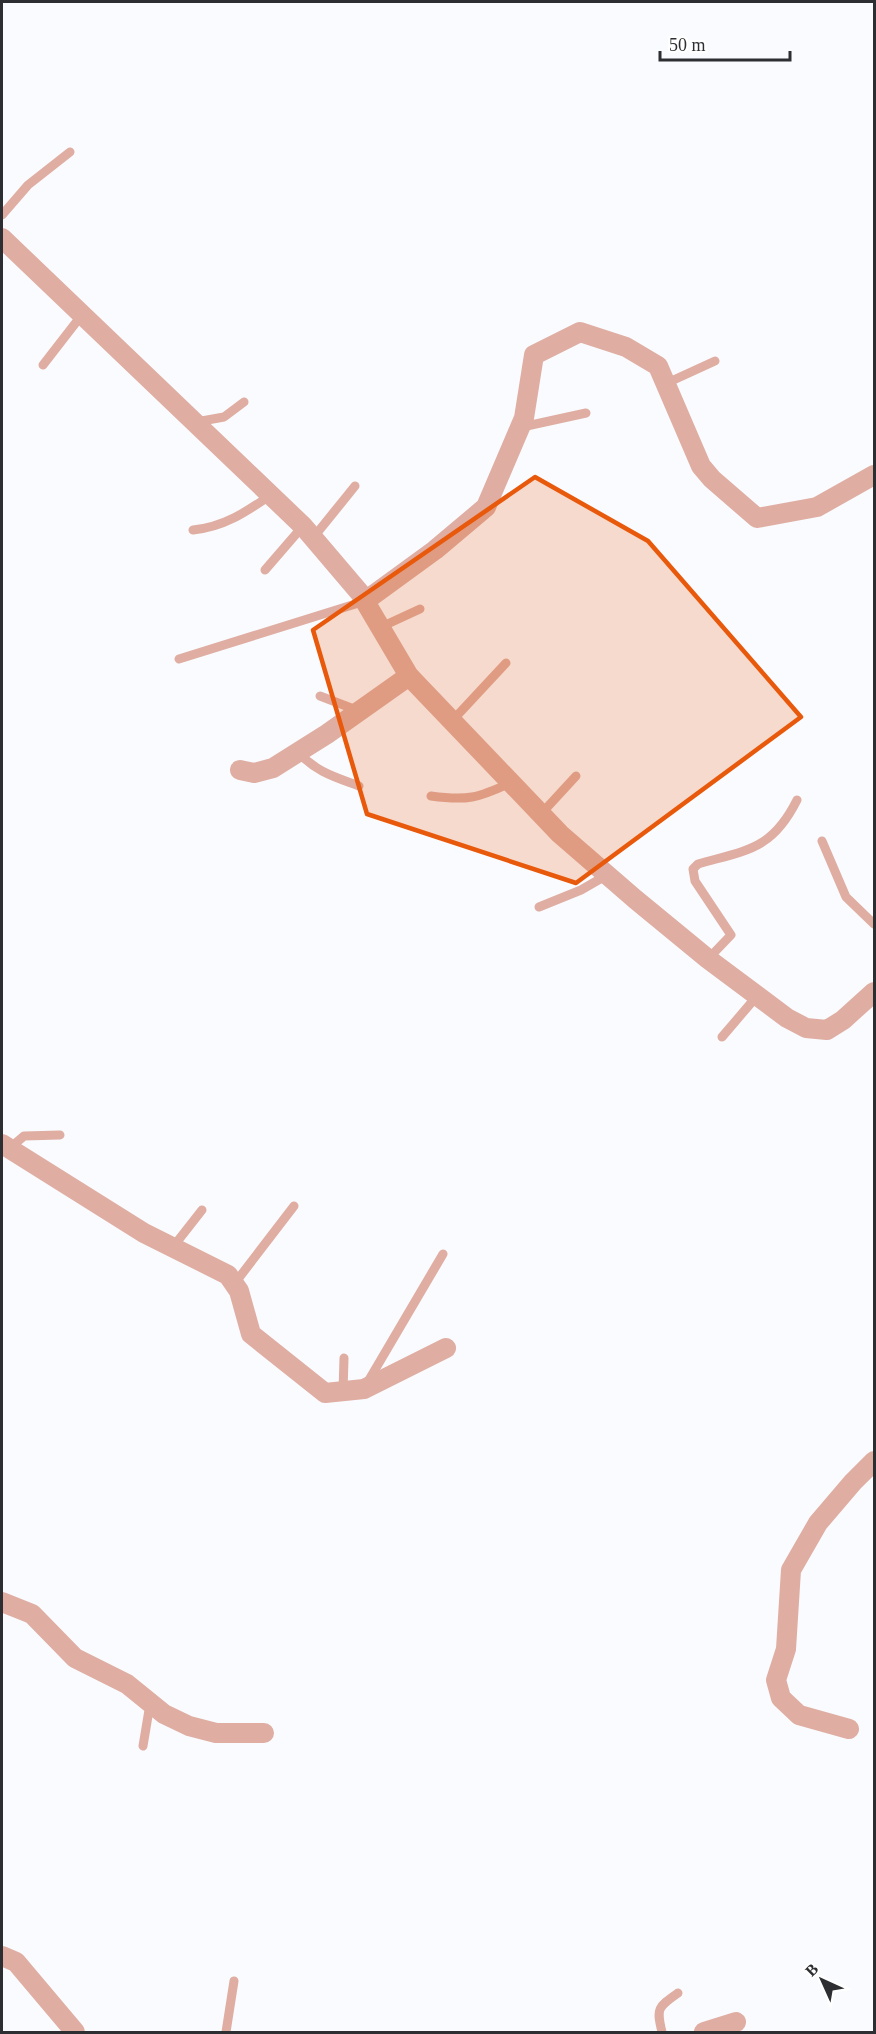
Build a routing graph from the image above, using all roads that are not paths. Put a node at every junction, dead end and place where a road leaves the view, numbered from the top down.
1 (70, 152) dead end
2 (2, 215) edge
3 (2, 238) edge
4 (81, 316) junction
5 (715, 361) dead end
6 (43, 364) dead end
7 (667, 383) junction
8 (244, 402) dead end
9 (586, 414) dead end
10 (196, 422) junction
11 (520, 428) junction
12 (874, 475) edge
13 (355, 486) dead end
14 (271, 495) junction
15 (193, 530) dead end
16 (308, 532) junction
17 (266, 570) dead end
18 (365, 602) junction
19 (420, 609) dead end
20 (381, 627) junction
21 (179, 658) dead end
22 (506, 663) dead end
23 (409, 676) junction
24 (320, 696) dead end
25 (359, 711) junction
26 (452, 721) junction
27 (298, 752) junction
28 (240, 770) dead end
29 (576, 776) dead end
30 (510, 783) junction
31 (359, 786) dead end
32 (431, 796) dead end
33 (797, 800) dead end
34 (541, 814) junction
35 (822, 842) dead end
36 (607, 875) junction
37 (539, 907) dead end
38 (874, 924) edge
39 (708, 959) junction
40 (874, 992) edge
41 (757, 996) junction
42 (722, 1037) dead end
43 (60, 1135) dead end
44 (6, 1146) edge
45 (294, 1206) dead end
46 (202, 1210) dead end
47 (172, 1247) junction
48 (443, 1254) dead end
49 (235, 1282) junction
50 (446, 1348) dead end
51 (344, 1358) dead end
52 (364, 1389) junction
53 (343, 1392) junction
54 (874, 1461) edge
55 (2, 1602) edge
56 (150, 1704) junction
57 (849, 1729) dead end
58 (264, 1733) dead end
59 (143, 1746) dead end
60 (2, 1956) edge
61 (234, 1981) dead end
62 (678, 1993) dead end
63 (736, 2022) dead end
64 (75, 2032) edge
65 (226, 2032) edge
66 (662, 2032) edge
67 (704, 2032) edge

1 - 2 lane
3 - 4 street
4 - 6 lane
4 - 10 street
5 - 7 lane
7 - 11 street
7 - 12 street
8 - 10 lane
9 - 11 lane
10 - 14 street
11 - 18 street
13 - 16 lane
14 - 15 lane
14 - 16 street
16 - 17 lane
16 - 18 street
18 - 20 street
18 - 21 lane
19 - 20 lane
20 - 23 street
22 - 26 lane
23 - 25 street
23 - 26 street
24 - 25 lane
25 - 27 street
26 - 30 street
27 - 28 street
27 - 31 lane
29 - 34 lane
30 - 32 lane
30 - 34 street
33 - 39 lane
34 - 36 street
35 - 38 lane
36 - 37 lane
36 - 39 street
39 - 41 street
40 - 41 street
41 - 42 lane
43 - 44 lane
44 - 47 street
45 - 49 lane
46 - 47 lane
47 - 49 street
48 - 52 lane
49 - 53 street
50 - 52 street
51 - 53 lane
52 - 53 street
54 - 57 street
55 - 56 street
56 - 58 street
56 - 59 lane
60 - 64 street
61 - 65 lane
62 - 66 lane
63 - 67 street

